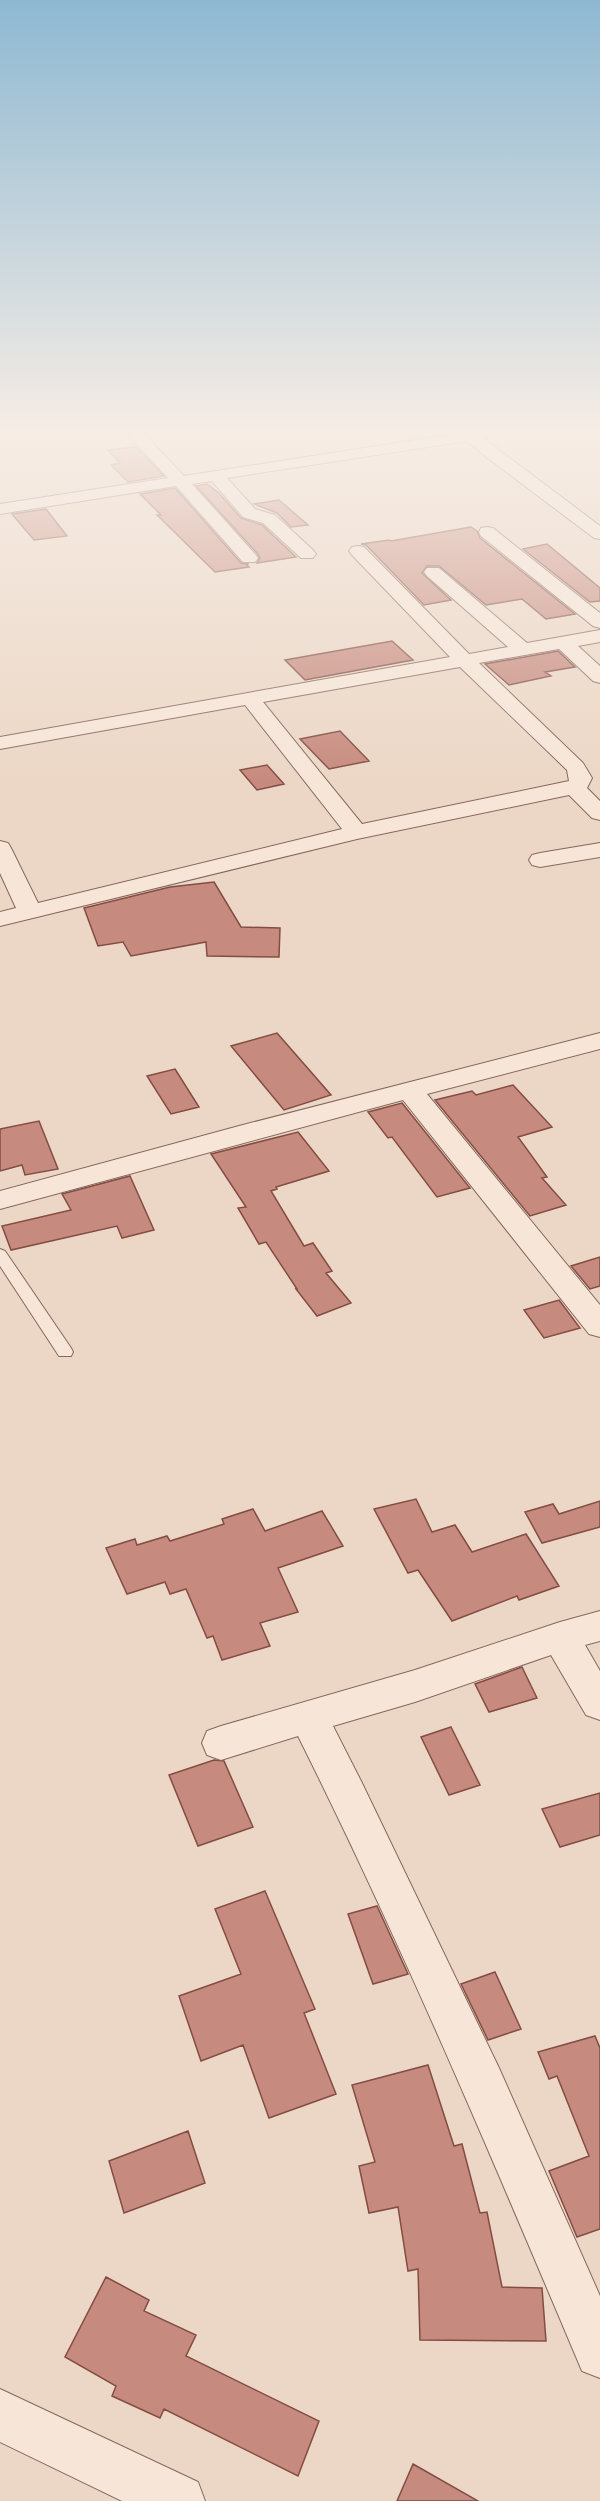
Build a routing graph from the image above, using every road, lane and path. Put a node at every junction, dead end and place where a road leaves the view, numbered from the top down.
1 (242, 550) edge
2 (302, 550) edge
3 (358, 550) dead end
4 (509, 550) edge
5 (307, 554) dead end
6 (249, 558) dead end
7 (433, 572) dead end
8 (600, 622) edge
9 (600, 636) edge
10 (564, 643) junction
11 (523, 650) junction
12 (465, 661) junction
13 (600, 677) edge
14 (249, 698) junction
15 (0, 743) edge
16 (574, 788) junction
17 (600, 813) edge
18 (356, 832) junction
19 (0, 848) edge
20 (600, 850) edge
21 (540, 860) dead end
22 (30, 912) junction
23 (0, 919) edge
24 (600, 1041) edge
25 (410, 1091) junction
26 (0, 1200) edge
27 (0, 1254) edge
28 (600, 1326) edge
29 (65, 1352) dead end
30 (600, 1626) edge
31 (560, 1637) junction
32 (600, 1704) edge
33 (308, 1717) junction
34 (221, 1743) dead end
35 (600, 2353) edge
36 (0, 2415) edge
37 (179, 2501) edge

1 - 6 street
2 - 5 street
3 - 12 street
4 - 8 street
7 - 11 street
9 - 10 street
10 - 11 street
10 - 13 street
11 - 12 street
12 - 14 street
12 - 16 street
14 - 15 street
14 - 18 street
16 - 17 street
16 - 18 street
18 - 22 street
19 - 22 street
20 - 21 street
22 - 23 street
24 - 25 street
25 - 26 street
25 - 28 street
27 - 29 lane
30 - 31 street
31 - 32 street
31 - 33 street
33 - 34 street
33 - 35 street
36 - 37 street

